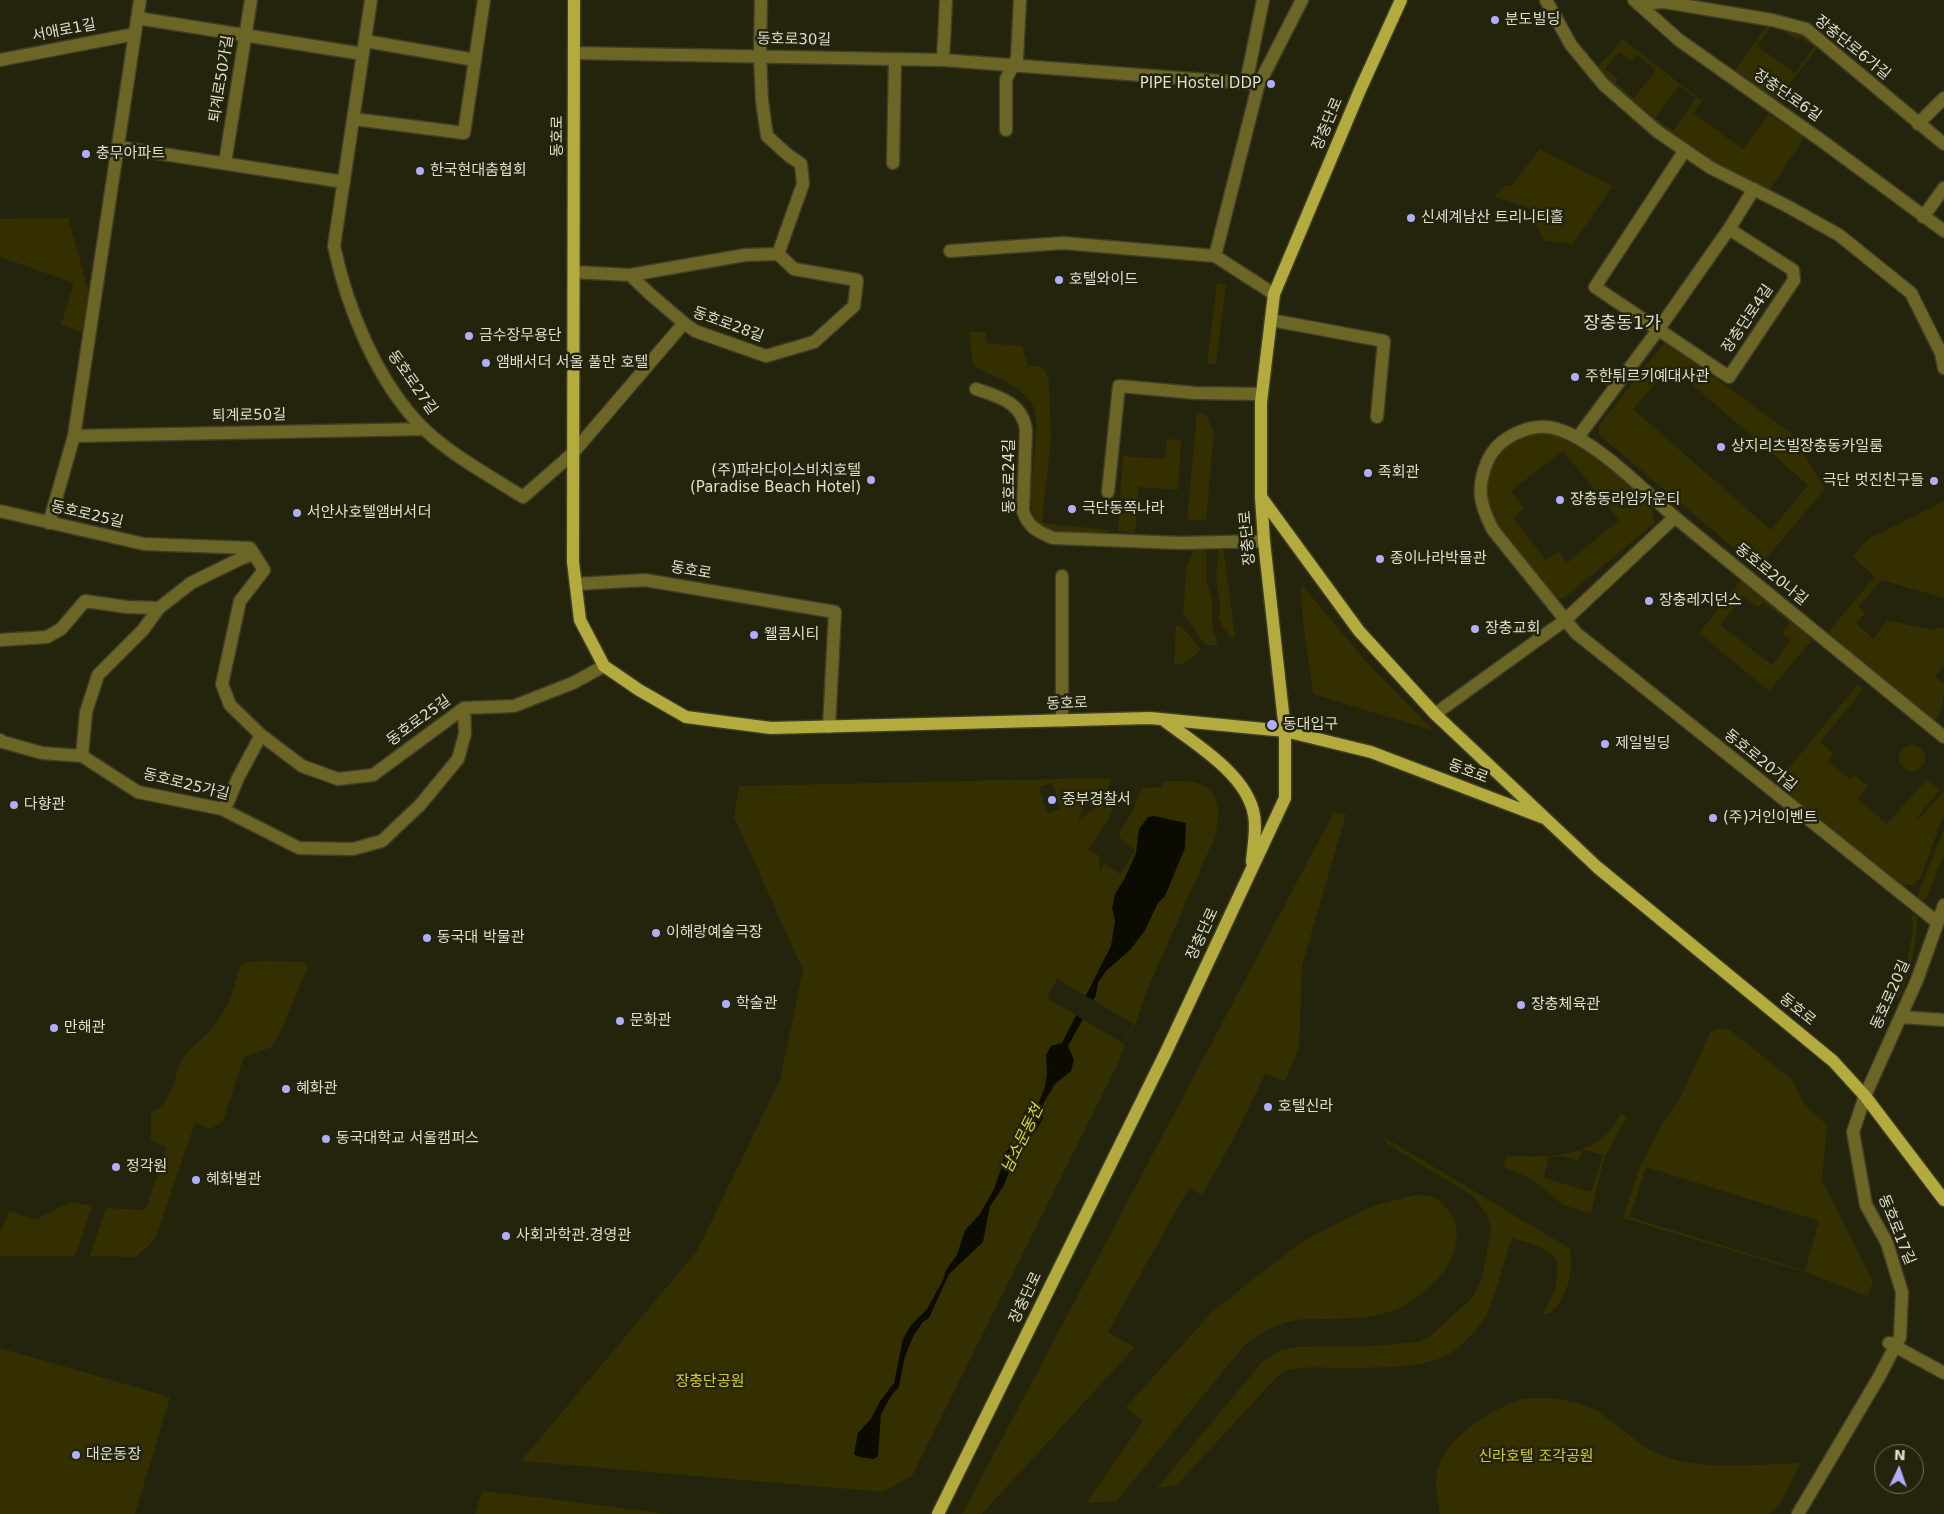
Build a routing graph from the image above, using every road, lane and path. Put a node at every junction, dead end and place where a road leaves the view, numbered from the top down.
1 (140, 0) edge
2 (251, 0) edge
3 (371, 0) edge
4 (484, 0) edge
5 (574, 0) edge
6 (761, 0) edge
7 (946, 0) edge
8 (1020, 0) edge
9 (1263, 0) edge
10 (1302, 0) edge
11 (1401, 0) edge
12 (1546, 0) edge
13 (1636, 2) edge
14 (137, 18) junction
15 (134, 34) junction
16 (246, 35) junction
17 (364, 47) junction
18 (574, 52) junction
19 (760, 56) junction
20 (895, 59) junction
21 (0, 60) edge
22 (475, 60) junction
23 (943, 60) junction
24 (1014, 66) junction
25 (1252, 84) junction
26 (1944, 98) edge
27 (354, 119) junction
28 (1918, 124) junction
29 (1006, 130) dead end
30 (1944, 144) edge
31 (118, 147) junction
32 (1685, 150) junction
33 (225, 162) junction
34 (892, 163) dead end
35 (344, 182) junction
36 (1944, 188) edge
37 (1754, 189) junction
38 (1923, 217) junction
39 (1729, 229) junction
40 (1944, 232) edge
41 (950, 251) dead end
42 (778, 254) junction
43 (1215, 256) junction
44 (574, 272) junction
45 (630, 275) junction
46 (1274, 294) junction
47 (1271, 320) junction
48 (684, 323) junction
49 (1658, 330) junction
50 (1944, 368) edge
51 (976, 388) dead end
52 (1261, 394) junction
53 (1377, 417) dead end
54 (424, 428) junction
55 (1535, 428) joint
56 (74, 436) junction
57 (1578, 437) junction
58 (572, 454) junction
59 (1108, 492) dead end
60 (1260, 497) junction
61 (0, 511) edge
62 (1675, 517) junction
63 (49, 522) junction
64 (1264, 542) junction
65 (254, 554) junction
66 (1062, 576) dead end
67 (576, 584) junction
68 (159, 608) junction
69 (1564, 621) junction
70 (0, 640) edge
71 (604, 666) junction
72 (464, 708) junction
73 (1435, 714) junction
74 (1156, 718) junction
75 (1062, 721) junction
76 (829, 727) junction
77 (1285, 731) junction
78 (262, 735) junction
79 (1944, 737) edge
80 (0, 740) edge
81 (82, 756) junction
82 (222, 809) junction
83 (1544, 818) junction
84 (1251, 869) junction
85 (1944, 905) edge
86 (1937, 922) junction
87 (1900, 1018) junction
88 (1944, 1020) edge
89 (1864, 1096) junction
90 (1944, 1200) edge
91 (1892, 1344) junction
92 (1944, 1373) edge
93 (938, 1514) edge
94 (1798, 1514) edge

1 - 14 street
2 - 16 street, 퇴계로50가길
3 - 17 street, 동호로27길
4 - 22 street
5 - 18 main road, 동호로
6 - 19 street
7 - 23 street
8 - 24 street
9 - 25 street
10 - 25 street
11 - 46 main road, 장충단로
12 - 32 street
13 - 28 street, 장충단로6가길
13 - 38 street, 장충단로6길
14 - 15 street
14 - 16 street
15 - 21 street, 서애로1길
15 - 31 street
16 - 17 street
16 - 33 street, 퇴계로50가길
17 - 22 street
17 - 27 street, 동호로27길
18 - 19 street, 동호로30길
18 - 44 main road, 동호로
19 - 20 street, 동호로30길
19 - 42 street
20 - 23 street, 동호로30길
20 - 34 street
22 - 27 street
23 - 24 street, 동호로30길
24 - 25 street, 동호로30길
24 - 29 street
25 - 43 street
26 - 28 street
27 - 35 street, 동호로27길
28 - 30 street, 장충단로6가길
31 - 33 street
31 - 56 street
32 - 37 street
32 - 49 street, 장충단로4길
33 - 35 street
35 - 54 street, 동호로27길
36 - 38 street
37 - 39 street
37 - 50 street
38 - 40 street, 장충단로6길
39 - 49 street
39 - 49 street, 장충단로4길
41 - 43 street
42 - 45 street
42 - 48 street, 동호로28길
43 - 46 street
44 - 45 street
44 - 58 main road, 동호로
45 - 48 street
46 - 47 main road, 장충단로
47 - 52 main road, 장충단로
47 - 53 street
48 - 58 street, 동호로28길
49 - 57 street
51 - 64 street, 동호로24길
52 - 59 street
52 - 60 main road, 장충단로
54 - 56 street, 퇴계로50길
54 - 58 street, 동호로27길
55 - 57 street, 동호로20나길
55 - 69 street, 동호로20가길
56 - 63 street
57 - 62 street, 동호로20나길
58 - 67 main road, 동호로
60 - 64 main road, 장충단로
60 - 73 main road
61 - 63 street, 동호로25길
62 - 69 street
62 - 79 street, 동호로20나길
63 - 65 street, 동호로25길
64 - 77 main road, 장충단로
65 - 68 street
65 - 78 street, 동호로25길
66 - 75 street
67 - 71 main road, 동호로
67 - 76 street, 동호로
68 - 70 street
68 - 81 street
69 - 73 street
69 - 86 street, 동호로20가길
71 - 72 street, 동호로25길
71 - 76 main road, 동호로
72 - 78 street, 동호로25길
72 - 82 street, 동호로25가길
73 - 83 main road
74 - 75 main road, 동호로
74 - 77 main road, 동호로
74 - 84 main road
75 - 76 main road, 동호로
77 - 83 main road, 동호로
77 - 84 main road, 장충단로
78 - 82 street
80 - 81 street, 동호로25가길
81 - 82 street, 동호로25가길
83 - 89 main road, 동호로
84 - 93 main road, 장충단로
85 - 86 street, 동호로20길
86 - 87 street, 동호로20길
87 - 88 street
87 - 89 street, 동호로20길
89 - 90 main road, 동호로
89 - 91 street, 동호로17길
91 - 92 street
91 - 94 street, 동호로17길

